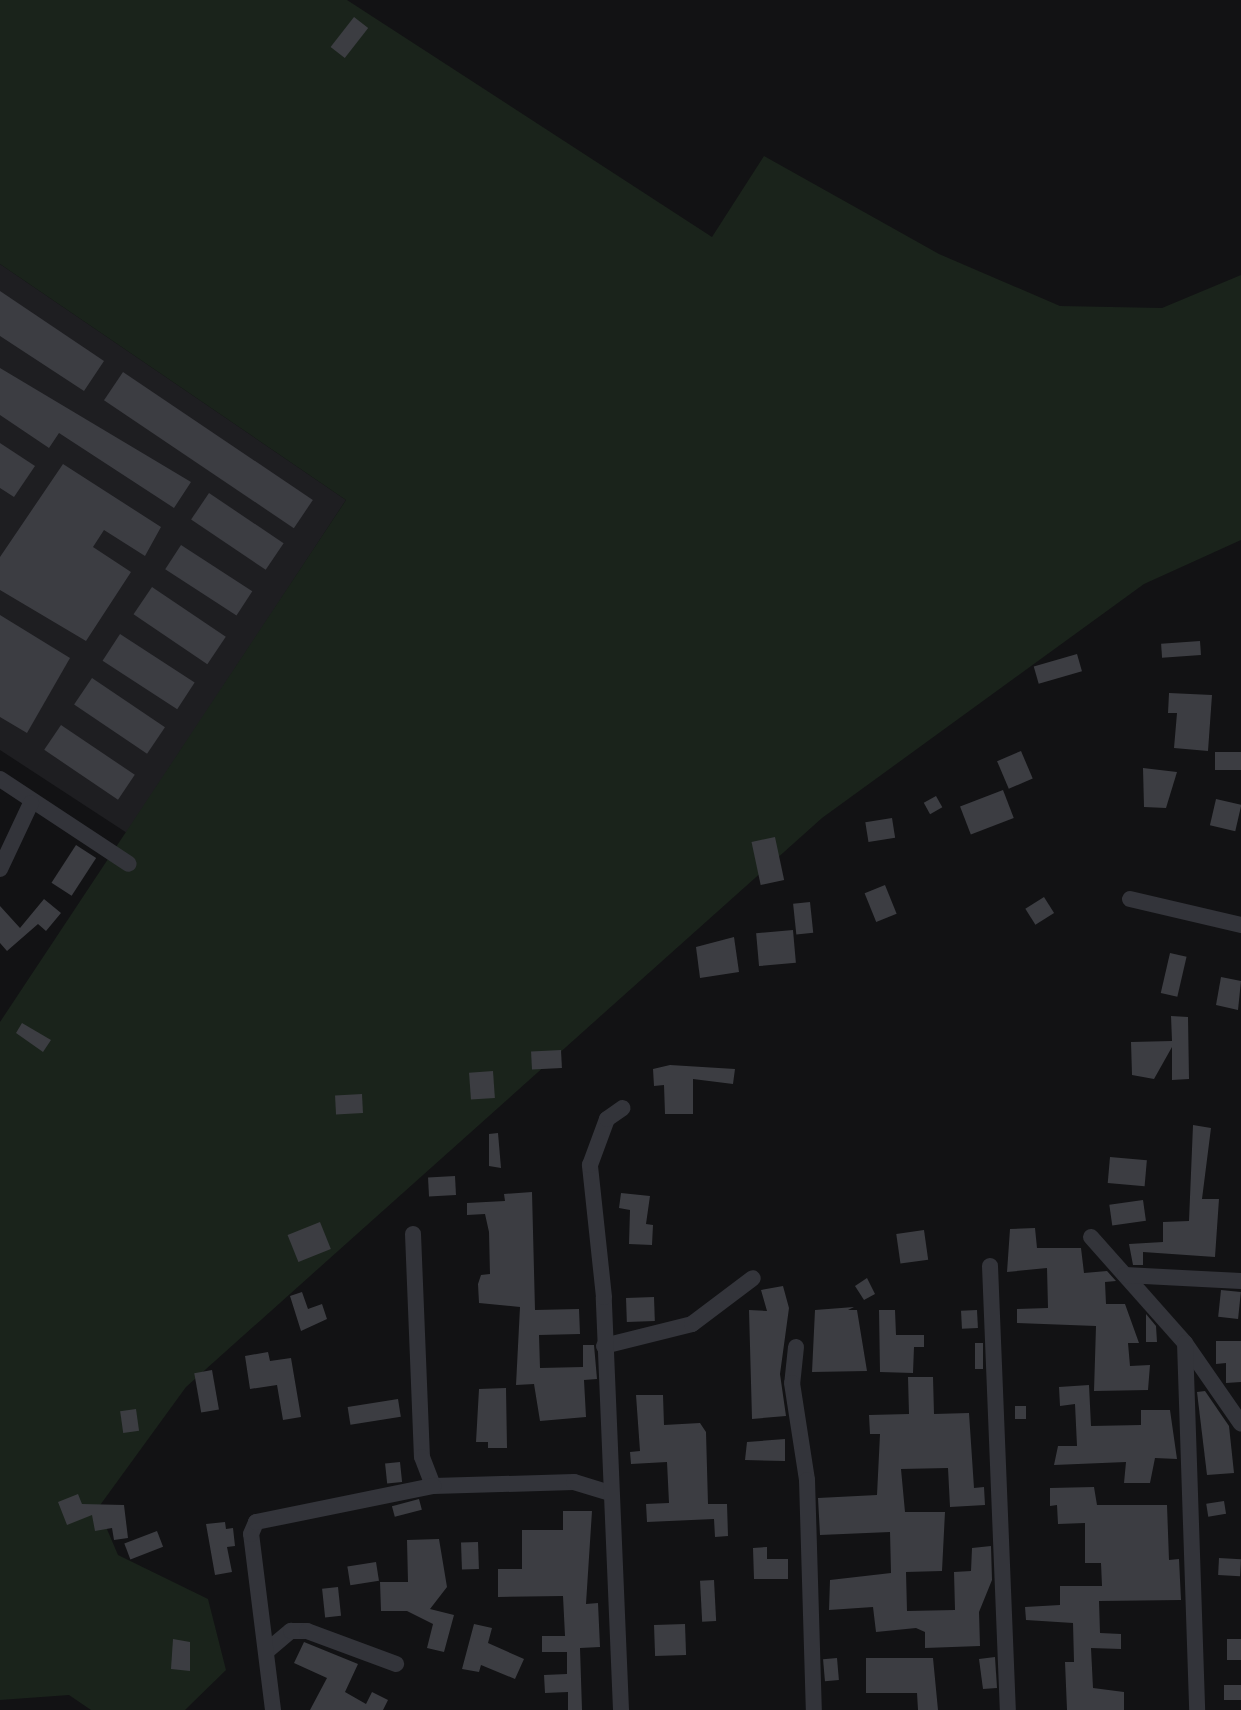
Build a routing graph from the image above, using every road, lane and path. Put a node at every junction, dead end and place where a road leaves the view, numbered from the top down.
1 (0, 779) edge
2 (31, 803) junction
3 (129, 864) dead end
4 (0, 869) edge
5 (1130, 899) dead end
6 (1241, 925) edge
7 (622, 1108) dead end
8 (413, 1234) dead end
9 (1091, 1237) dead end
10 (990, 1266) dead end
11 (1125, 1275) junction
12 (754, 1278) dead end
13 (1241, 1281) edge
14 (1185, 1343) junction
15 (604, 1346) junction
16 (796, 1347) dead end
17 (1241, 1424) edge
18 (433, 1486) junction
19 (610, 1493) junction
20 (268, 1650) junction
21 (396, 1664) dead end
22 (273, 1710) edge
23 (621, 1710) edge
24 (814, 1710) edge
25 (1008, 1710) edge
26 (1197, 1710) edge

1 - 2 street
2 - 3 street
2 - 4 street
5 - 6 street
7 - 15 street
8 - 18 street
9 - 11 street
10 - 25 street
11 - 13 street
11 - 14 street
12 - 15 street
14 - 17 street
14 - 26 street
15 - 19 street
16 - 24 street
18 - 19 street
18 - 20 street
19 - 23 street
20 - 21 street
20 - 22 street

